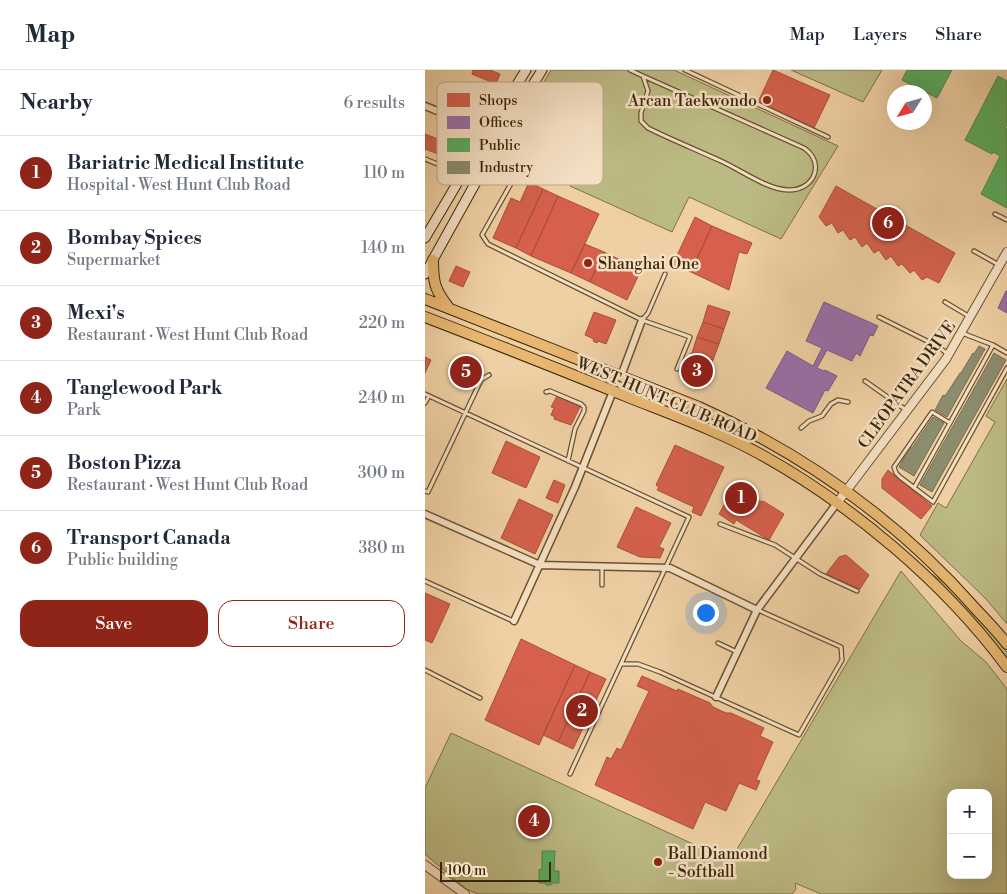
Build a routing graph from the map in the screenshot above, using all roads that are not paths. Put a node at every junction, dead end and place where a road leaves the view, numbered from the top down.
1 (526, 70) edge
2 (542, 70) edge
3 (631, 70) edge
4 (685, 70) edge
5 (643, 76) junction
6 (521, 79) junction
7 (519, 82) edge
8 (527, 82) edge
9 (535, 82) edge
10 (425, 106) edge
11 (437, 111) edge
12 (828, 137) dead end
13 (425, 159) edge
14 (437, 164) edge
15 (457, 185) edge
16 (474, 185) edge
17 (510, 185) edge
18 (995, 214) dead end
19 (1007, 220) edge
20 (425, 238) edge
21 (974, 251) dead end
22 (1007, 252) edge
23 (433, 260) junction
24 (1000, 265) junction
25 (425, 274) edge
26 (665, 274) dead end
27 (425, 299) edge
28 (945, 302) dead end
29 (450, 309) junction
30 (879, 316) dead end
31 (425, 317) edge
32 (970, 317) junction
33 (642, 320) junction
34 (425, 323) edge
35 (448, 326) junction
36 (961, 333) junction
37 (993, 345) junction
38 (1007, 353) edge
39 (949, 354) junction
40 (1007, 368) edge
41 (677, 369) dead end
42 (489, 374) dead end
43 (621, 376) junction
44 (865, 380) dead end
45 (613, 391) junction
46 (546, 392) dead end
47 (427, 395) edge
48 (848, 402) dead end
49 (425, 403) edge
50 (906, 410) junction
51 (465, 413) junction
52 (950, 423) junction
53 (801, 428) dead end
54 (568, 461) junction
55 (583, 468) junction
56 (915, 488) junction
57 (425, 491) edge
58 (846, 491) junction
59 (837, 503) junction
60 (425, 514) edge
61 (720, 524) dead end
62 (796, 558) junction
63 (540, 565) junction
64 (602, 566) junction
65 (664, 569) junction
66 (425, 581) edge
67 (602, 585) dead end
68 (857, 592) dead end
69 (757, 610) junction
70 (514, 621) joint
71 (718, 644) dead end
72 (1007, 644) edge
73 (737, 652) junction
74 (622, 664) junction
75 (1007, 667) edge
76 (425, 670) edge
77 (716, 697) junction
78 (480, 698) dead end
79 (570, 774) dead end
80 (425, 865) edge
81 (465, 894) edge

1 - 6 main road
2 - 9 main road
3 - 5 lane
4 - 12 lane
5 - 5 lane
6 - 7 main road
6 - 8 lane
10 - 11 street
13 - 14 lane
15 - 20 main road
16 - 23 main road
17 - 33 lane
18 - 19 lane
21 - 24 lane
22 - 24 street, CLEOPATRA DRIVE
23 - 25 main road
23 - 29 main road
24 - 32 street, CLEOPATRA DRIVE
26 - 33 lane
27 - 29 main road, WEST HUNT CLUB ROAD
28 - 32 lane
29 - 43 main road, WEST HUNT CLUB ROAD
30 - 39 lane
31 - 35 main road, WEST HUNT CLUB ROAD
32 - 36 street, CLEOPATRA DRIVE
33 - 41 lane
33 - 43 street
34 - 35 main road
35 - 45 main road, WEST HUNT CLUB ROAD
36 - 37 lane
36 - 39 street, CLEOPATRA DRIVE
37 - 38 lane
37 - 52 lane
39 - 50 street, CLEOPATRA DRIVE
40 - 56 lane
42 - 51 lane
43 - 45 main road
43 - 58 main road, WEST HUNT CLUB ROAD
44 - 50 lane
45 - 55 street
45 - 59 main road, WEST HUNT CLUB ROAD
46 - 54 lane
47 - 49 lane
47 - 51 lane
48 - 53 lane
50 - 58 street, CLEOPATRA DRIVE
51 - 54 lane
51 - 57 lane
52 - 56 lane
52 - 56 lane
54 - 55 lane
55 - 63 street
55 - 65 lane
58 - 59 street, CLEOPATRA DRIVE
58 - 72 main road, WEST HUNT CLUB ROAD
59 - 62 street
59 - 75 main road, WEST HUNT CLUB ROAD
60 - 63 street
61 - 62 lane
62 - 68 lane
62 - 69 street
63 - 64 street
63 - 70 street
64 - 65 street
64 - 67 lane
65 - 69 street
65 - 74 lane
66 - 70 lane
69 - 73 street
69 - 77 lane
71 - 73 lane
73 - 77 street
74 - 77 lane
74 - 79 lane
76 - 78 lane
80 - 81 street

